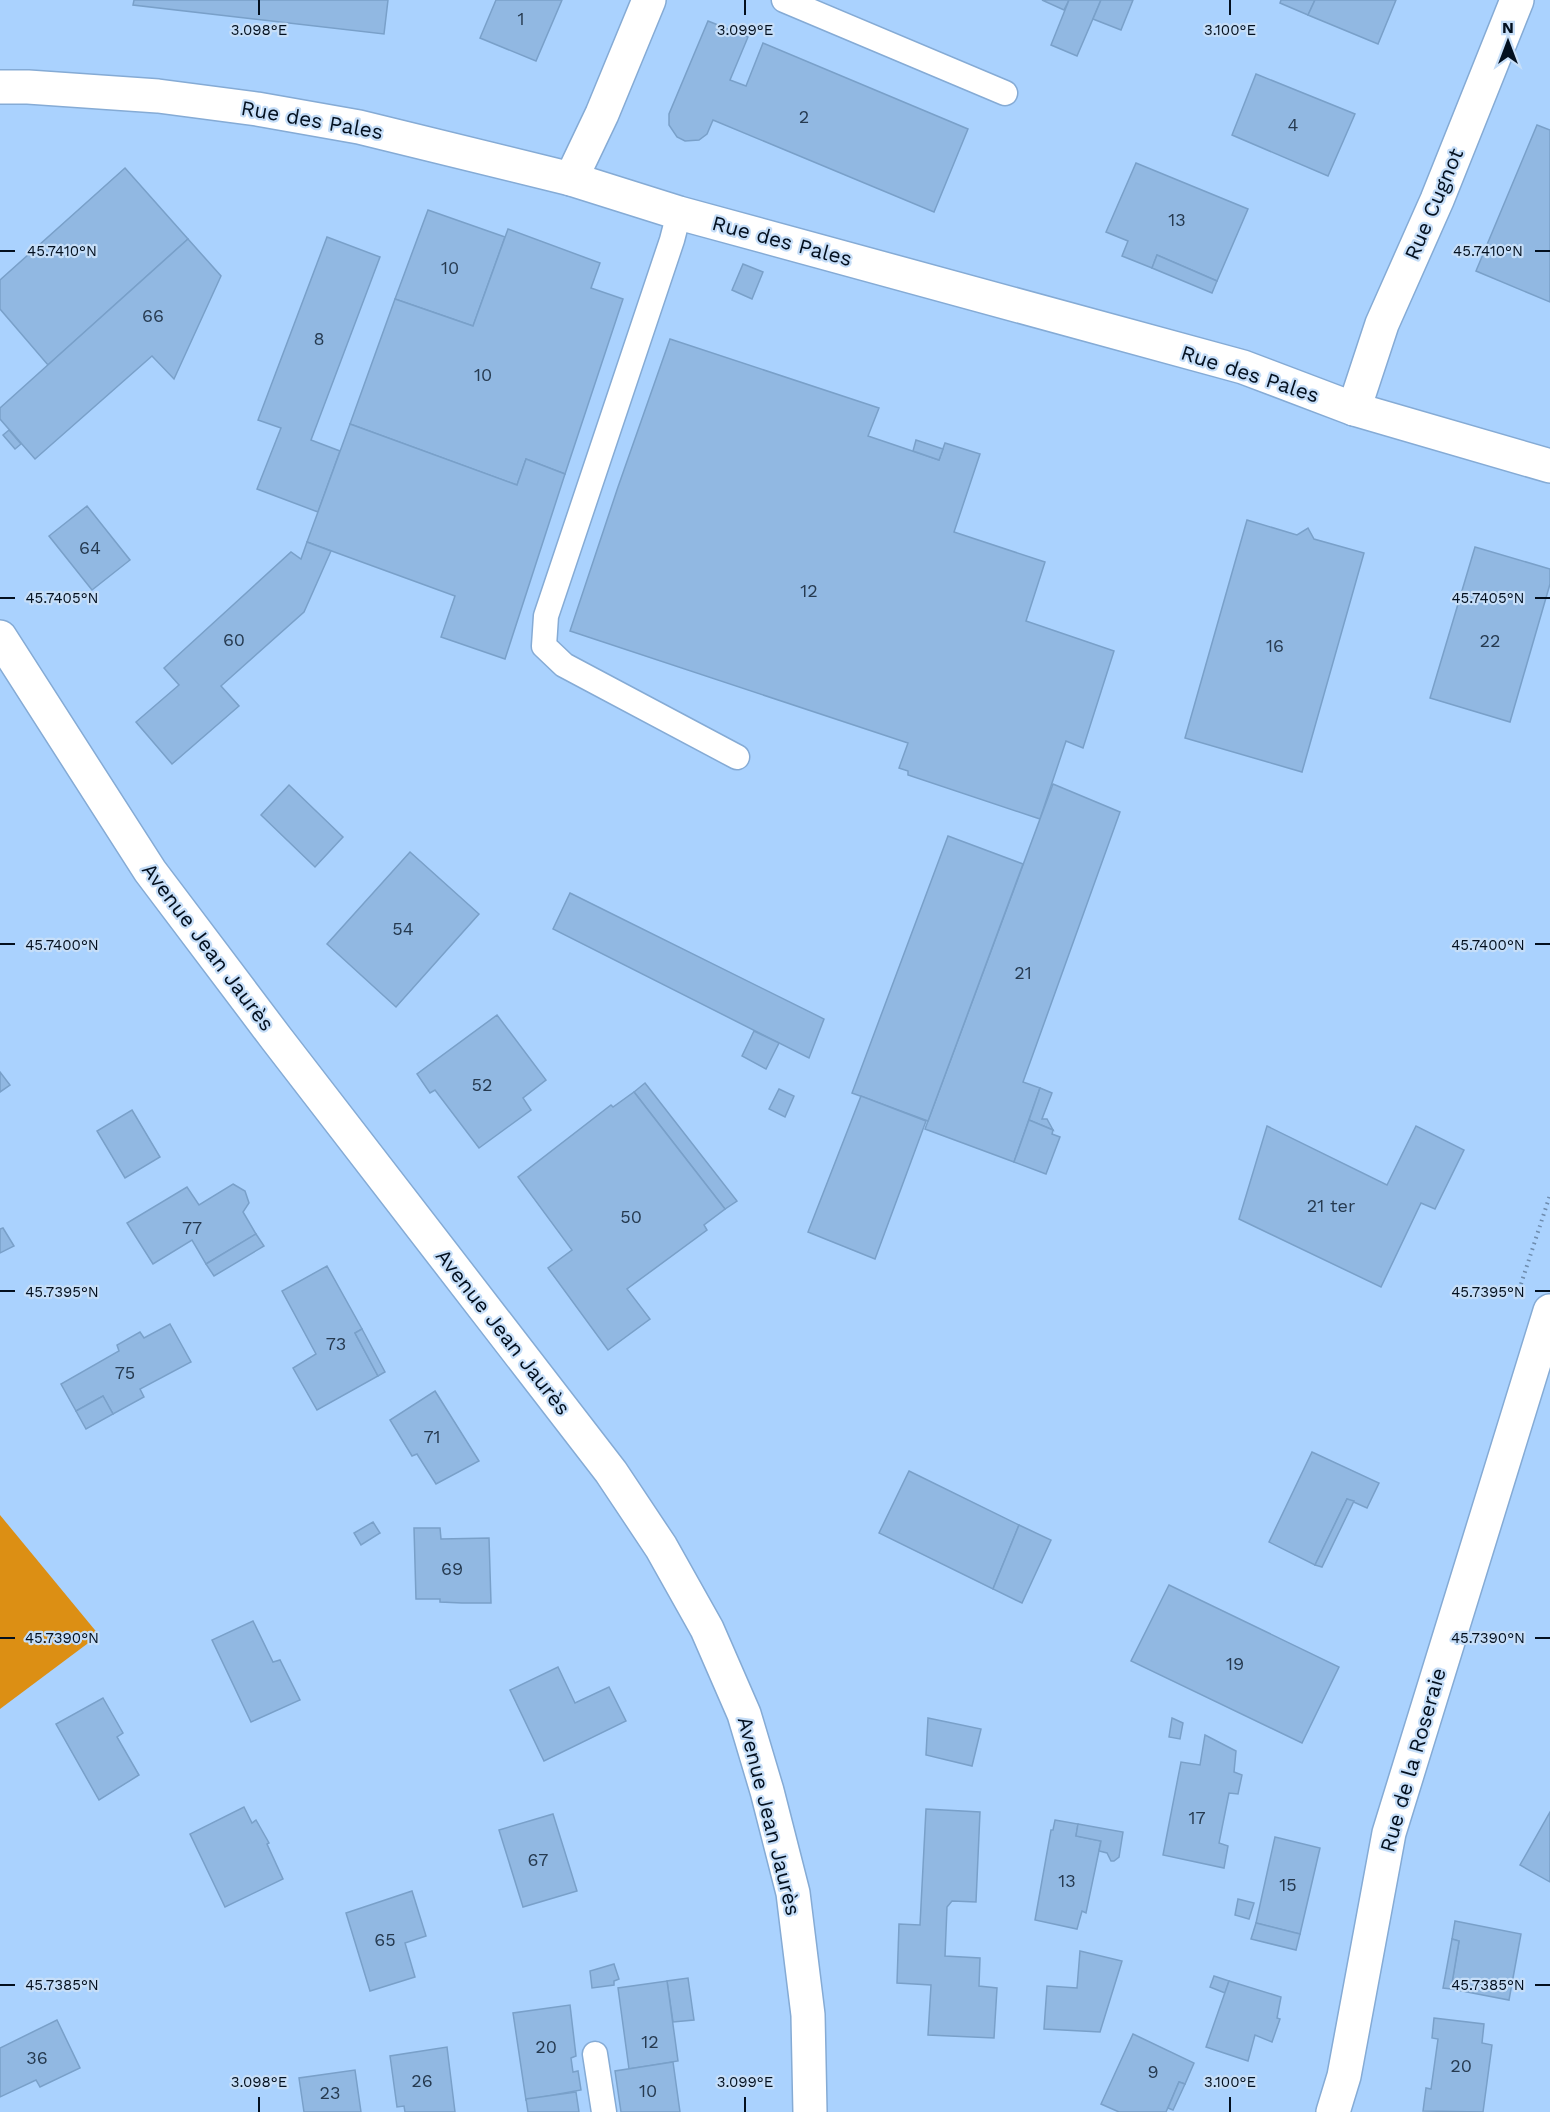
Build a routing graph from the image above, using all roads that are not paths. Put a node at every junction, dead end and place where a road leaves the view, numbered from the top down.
1 (648, 0) edge
2 (784, 0) edge
3 (1517, 0) edge
4 (0, 87) edge
5 (1005, 93) dead end
6 (571, 179) junction
7 (679, 213) junction
8 (1354, 409) junction
9 (1550, 466) edge
10 (0, 637) edge
11 (737, 757) dead end
12 (1550, 1311) edge
13 (595, 2054) dead end
14 (604, 2112) edge
15 (810, 2112) edge
16 (1334, 2112) edge

1 - 6 street
2 - 5 lane
3 - 8 street, Rue Cugnot
4 - 6 street, Rue des Pales
6 - 7 street, Rue des Pales
7 - 8 street, Rue des Pales
7 - 11 lane
8 - 9 street, Rue des Pales
10 - 15 street, Avenue Jean Jaurès
12 - 16 street, Rue de la Roseraie
13 - 14 lane

